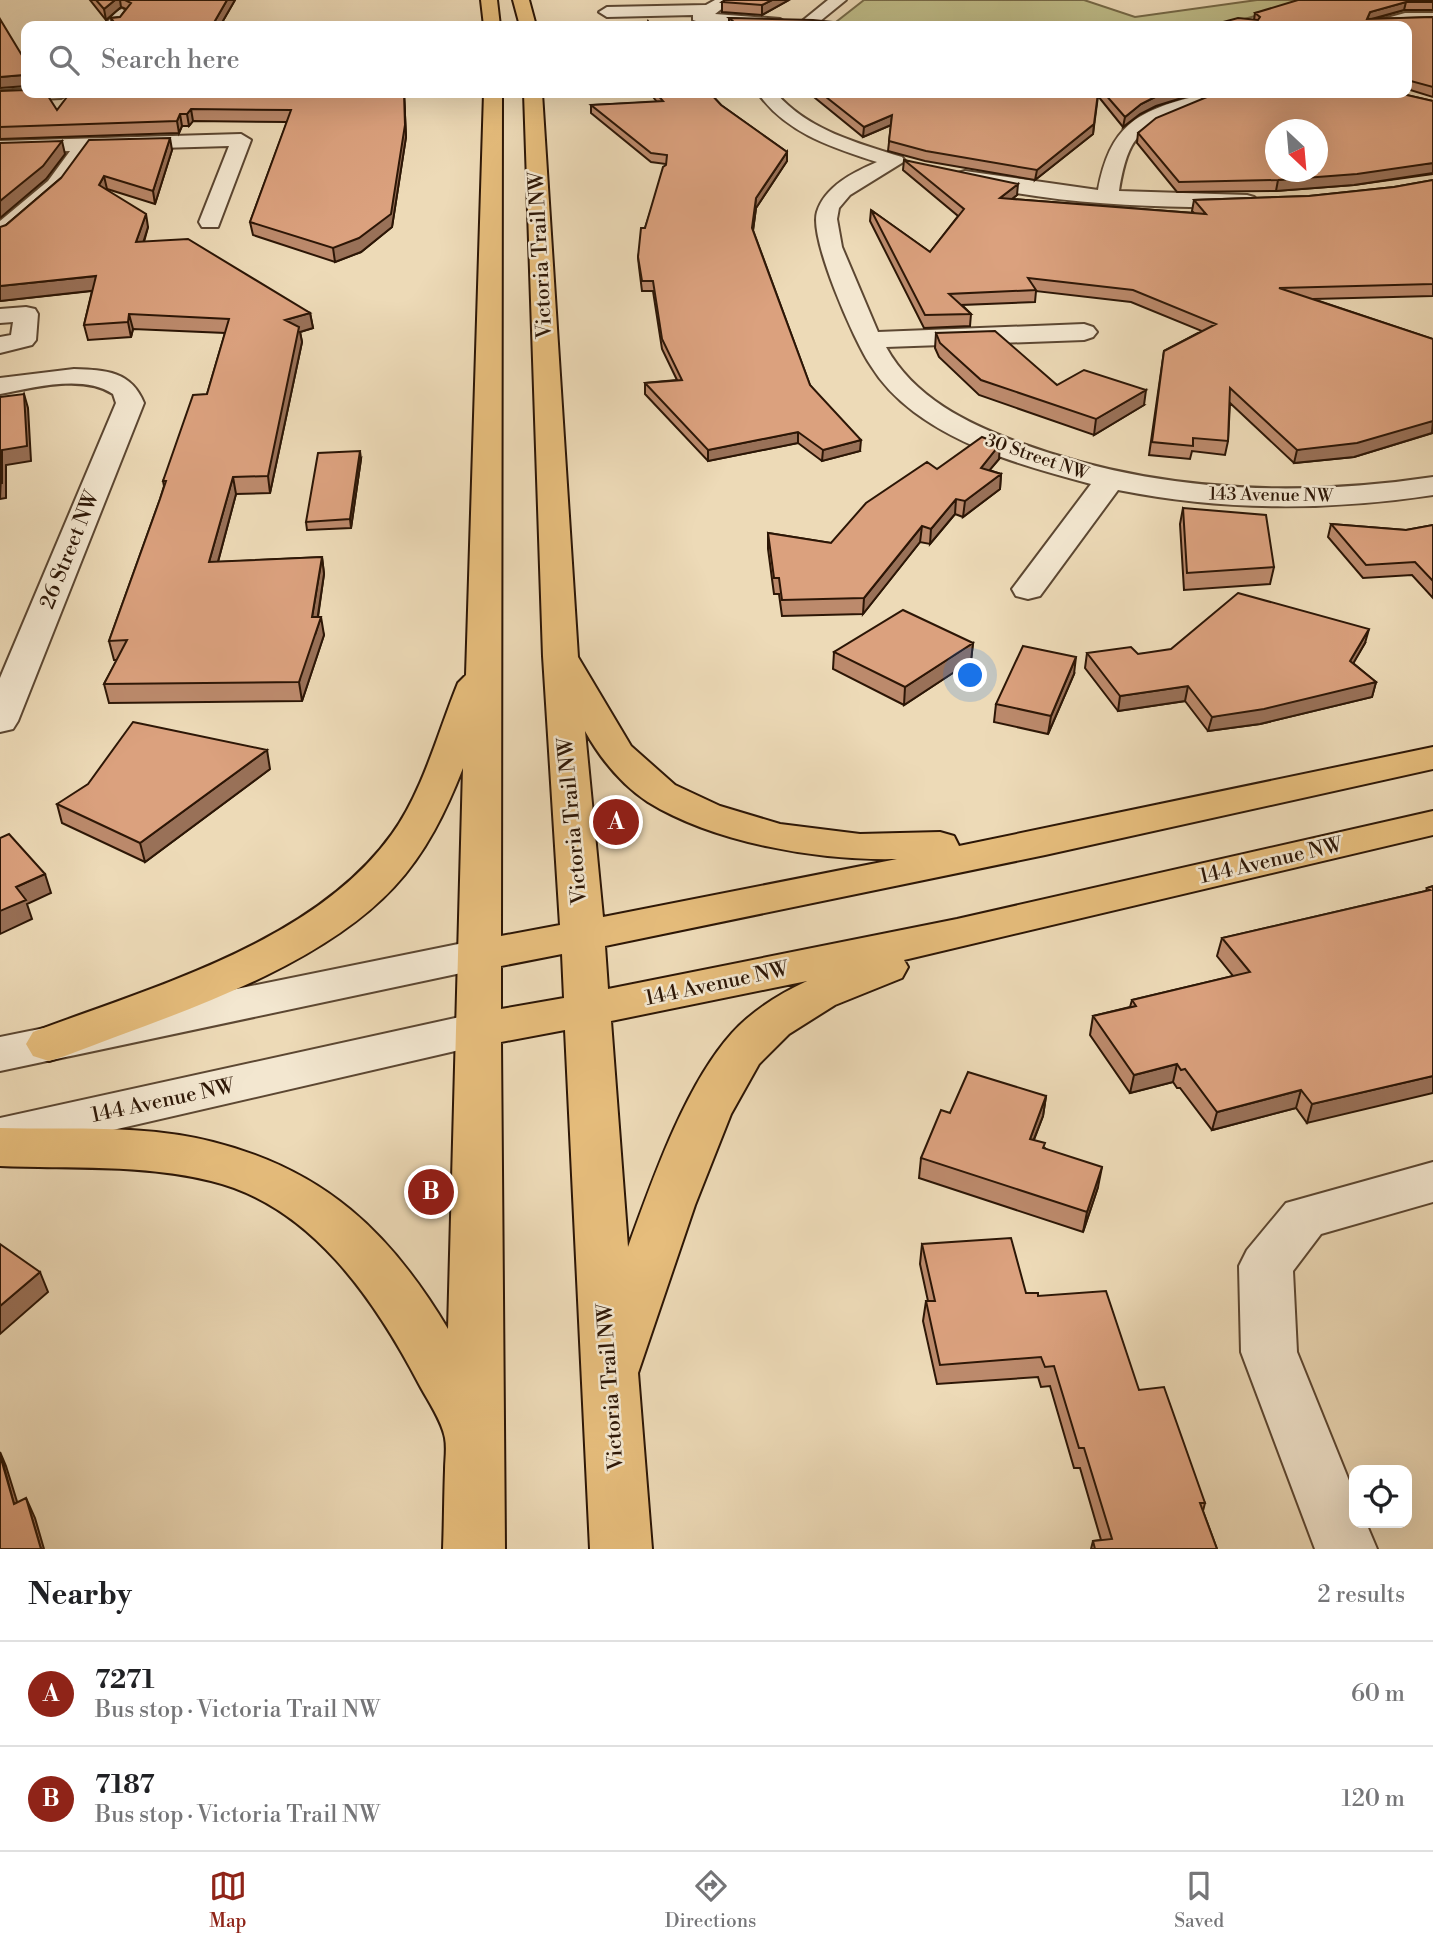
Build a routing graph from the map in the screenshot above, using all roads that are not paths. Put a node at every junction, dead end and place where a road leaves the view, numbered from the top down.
1 (489, 0) edge
2 (522, 0) edge
3 (725, 0) edge
4 (838, 0) edge
5 (710, 10) junction
6 (607, 12) dead end
7 (1433, 18) edge
8 (491, 21) edge
9 (527, 21) edge
10 (746, 21) edge
11 (811, 21) edge
12 (1394, 21) edge
13 (21, 95) edge
14 (0, 96) edge
15 (493, 98) edge
16 (533, 98) edge
17 (771, 98) edge
18 (1197, 101) edge
19 (85, 144) junction
20 (0, 147) edge
21 (895, 161) junction
22 (921, 167) edge
23 (948, 173) edge
24 (1107, 197) junction
25 (1270, 200) edge
26 (210, 222) dead end
27 (0, 232) edge
28 (0, 316) edge
29 (1084, 332) dead end
30 (871, 340) junction
31 (0, 345) edge
32 (0, 386) edge
33 (1109, 481) junction
34 (1433, 486) edge
35 (1028, 589) dead end
36 (560, 656) junction
37 (485, 662) junction
38 (0, 721) edge
39 (1433, 758) edge
40 (1433, 823) edge
41 (1045, 842) junction
42 (1046, 913) junction
43 (582, 934) junction
44 (478, 955) junction
45 (587, 1011) junction
46 (478, 1030) junction
47 (49, 1044) junction
48 (0, 1055) edge
49 (0, 1137) edge
50 (0, 1147) edge
51 (1433, 1182) edge
52 (610, 1375) junction
53 (476, 1439) junction
54 (474, 1549) edge
55 (621, 1549) edge
56 (1346, 1549) edge

1 - 8 main road
2 - 9 main road
3 - 5 street
4 - 11 street
5 - 6 street
5 - 10 street
7 - 12 street
13 - 14 street
15 - 37 main road
16 - 36 main road, Victoria Trail NW
17 - 21 street
18 - 24 street
19 - 20 street
19 - 26 street
19 - 27 street
21 - 22 street
21 - 30 street, 30 Street NW
23 - 24 street
24 - 25 street
28 - 31 street
29 - 30 street
30 - 33 street, 30 Street NW
32 - 38 street, 26 Street NW
33 - 34 street, 143 Avenue NW
33 - 35 street, 30 Street NW
36 - 41 main road
36 - 43 main road, Victoria Trail NW
37 - 44 main road
37 - 47 main road
39 - 41 main road
40 - 42 main road, 144 Avenue NW
41 - 43 main road
42 - 45 main road, 144 Avenue NW
42 - 52 main road
43 - 44 main road
43 - 45 main road, Victoria Trail NW
44 - 46 main road
44 - 47 street
45 - 46 main road, 144 Avenue NW
45 - 52 main road, Victoria Trail NW
46 - 49 street, 144 Avenue NW
46 - 53 main road
47 - 48 street
50 - 53 main road
51 - 56 street
52 - 55 main road, Victoria Trail NW
53 - 54 main road

